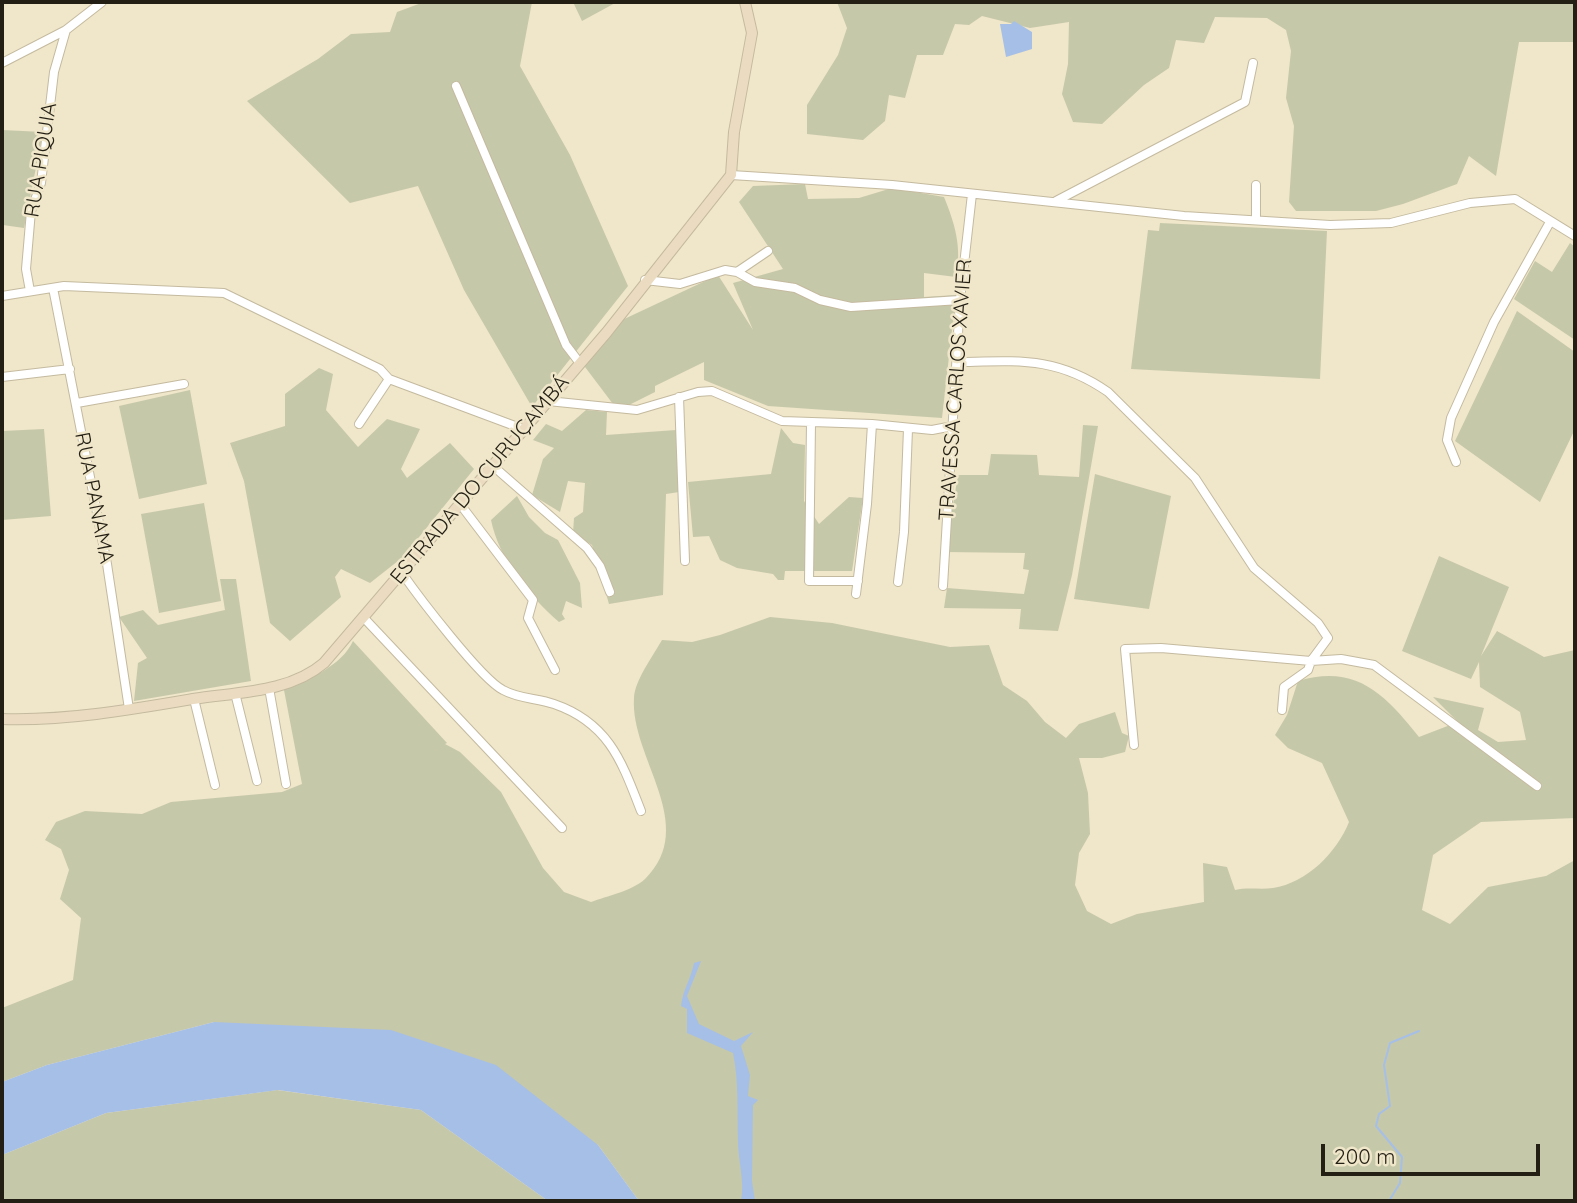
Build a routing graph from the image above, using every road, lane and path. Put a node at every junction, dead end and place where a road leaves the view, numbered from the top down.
1 (102, 2) edge
2 (745, 2) edge
3 (66, 30) junction
4 (2, 63) edge
5 (1253, 63) dead end
6 (456, 86) dead end
7 (731, 175) junction
8 (1256, 185) dead end
9 (972, 194) junction
10 (1056, 201) junction
11 (1256, 219) junction
12 (1550, 222) junction
13 (1575, 236) edge
14 (768, 251) dead end
15 (737, 272) junction
16 (645, 280) junction
17 (53, 288) junction
18 (30, 291) junction
19 (2, 296) edge
20 (960, 300) junction
21 (579, 362) junction
22 (958, 362) junction
23 (70, 369) junction
24 (2, 377) edge
25 (388, 379) junction
26 (184, 384) dead end
27 (679, 397) junction
28 (548, 401) junction
29 (77, 403) junction
30 (811, 423) junction
31 (359, 424) dead end
32 (872, 424) junction
33 (953, 426) junction
34 (523, 429) junction
35 (908, 429) junction
36 (1456, 462) dead end
37 (493, 467) junction
38 (460, 504) junction
39 (685, 561) dead end
40 (402, 573) junction
41 (858, 581) junction
42 (898, 582) dead end
43 (943, 586) dead end
44 (610, 592) dead end
45 (856, 594) dead end
46 (364, 618) junction
47 (1311, 661) junction
48 (555, 670) dead end
49 (269, 688) junction
50 (235, 693) junction
51 (194, 699) junction
52 (129, 709) junction
53 (1282, 710) dead end
54 (2, 719) edge
55 (1134, 745) dead end
56 (257, 781) dead end
57 (286, 784) dead end
58 (215, 785) dead end
59 (1537, 786) dead end
60 (640, 811) dead end
61 (562, 828) dead end

1 - 3 street
2 - 7 street
3 - 4 street
3 - 18 street, RUA PIQUIA
5 - 10 street
6 - 21 street
7 - 9 street
7 - 16 street, ESTRADA DO CURUÇAMBÁ
8 - 11 street
9 - 10 street
9 - 20 street, TRAVESSA CARLOS XAVIER
10 - 11 street
11 - 12 street
12 - 13 street
12 - 36 street
14 - 15 street
15 - 16 street
15 - 20 street
16 - 21 street, ESTRADA DO CURUÇAMBÁ
17 - 18 street
17 - 23 street, RUA PANAMA
17 - 25 street
18 - 19 street
20 - 22 street, TRAVESSA CARLOS XAVIER
21 - 28 street, ESTRADA DO CURUÇAMBÁ
22 - 33 street, TRAVESSA CARLOS XAVIER
22 - 47 street
23 - 24 street
23 - 29 street, RUA PANAMA
25 - 31 street
25 - 34 street
26 - 29 street
27 - 28 street
27 - 30 street
27 - 39 street
28 - 34 street, ESTRADA DO CURUÇAMBÁ
29 - 52 street, RUA PANAMA
30 - 32 street
30 - 41 street
32 - 35 street
32 - 41 street
33 - 35 street
33 - 43 street, TRAVESSA CARLOS XAVIER
34 - 37 street, ESTRADA DO CURUÇAMBÁ
35 - 42 street
37 - 38 street, ESTRADA DO CURUÇAMBÁ
37 - 44 street
38 - 40 street, ESTRADA DO CURUÇAMBÁ
38 - 48 street
40 - 46 street, ESTRADA DO CURUÇAMBÁ
40 - 60 street
41 - 45 street
46 - 49 street, ESTRADA DO CURUÇAMBÁ
46 - 61 street
47 - 53 street
47 - 55 street
47 - 59 street
49 - 50 street, ESTRADA DO CURUÇAMBÁ
49 - 57 street
50 - 51 street, ESTRADA DO CURUÇAMBÁ
50 - 56 street
51 - 52 street, ESTRADA DO CURUÇAMBÁ
51 - 58 street
52 - 54 street, ESTRADA DO CURUÇAMBÁ

